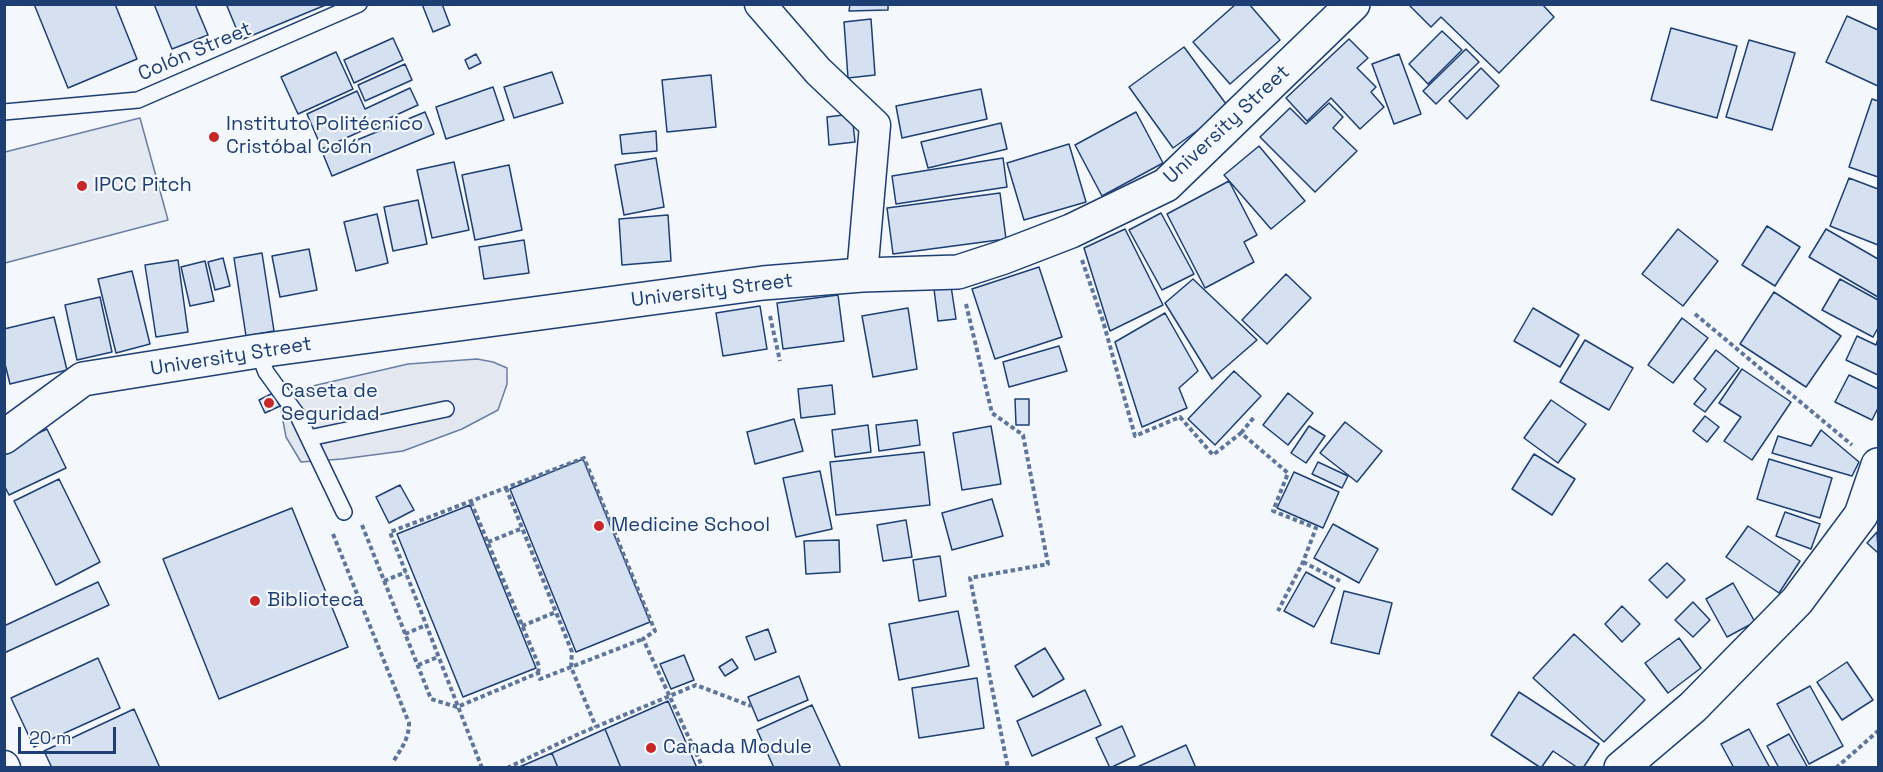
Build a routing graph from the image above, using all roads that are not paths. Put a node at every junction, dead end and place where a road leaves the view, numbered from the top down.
1 (359, 4) edge
2 (760, 4) edge
3 (1353, 4) edge
4 (4, 112) edge
5 (862, 275) junction
6 (258, 351) junction
7 (446, 409) dead end
8 (4, 437) edge
9 (309, 438) junction
10 (1878, 466) edge
11 (344, 512) road end
12 (1621, 768) edge

1 - 4 lane, Colón Street
2 - 5 street
3 - 5 main road, University Street
5 - 6 main road, University Street
6 - 8 main road, University Street
6 - 9 lane
7 - 9 lane
9 - 11 lane
10 - 12 main road

